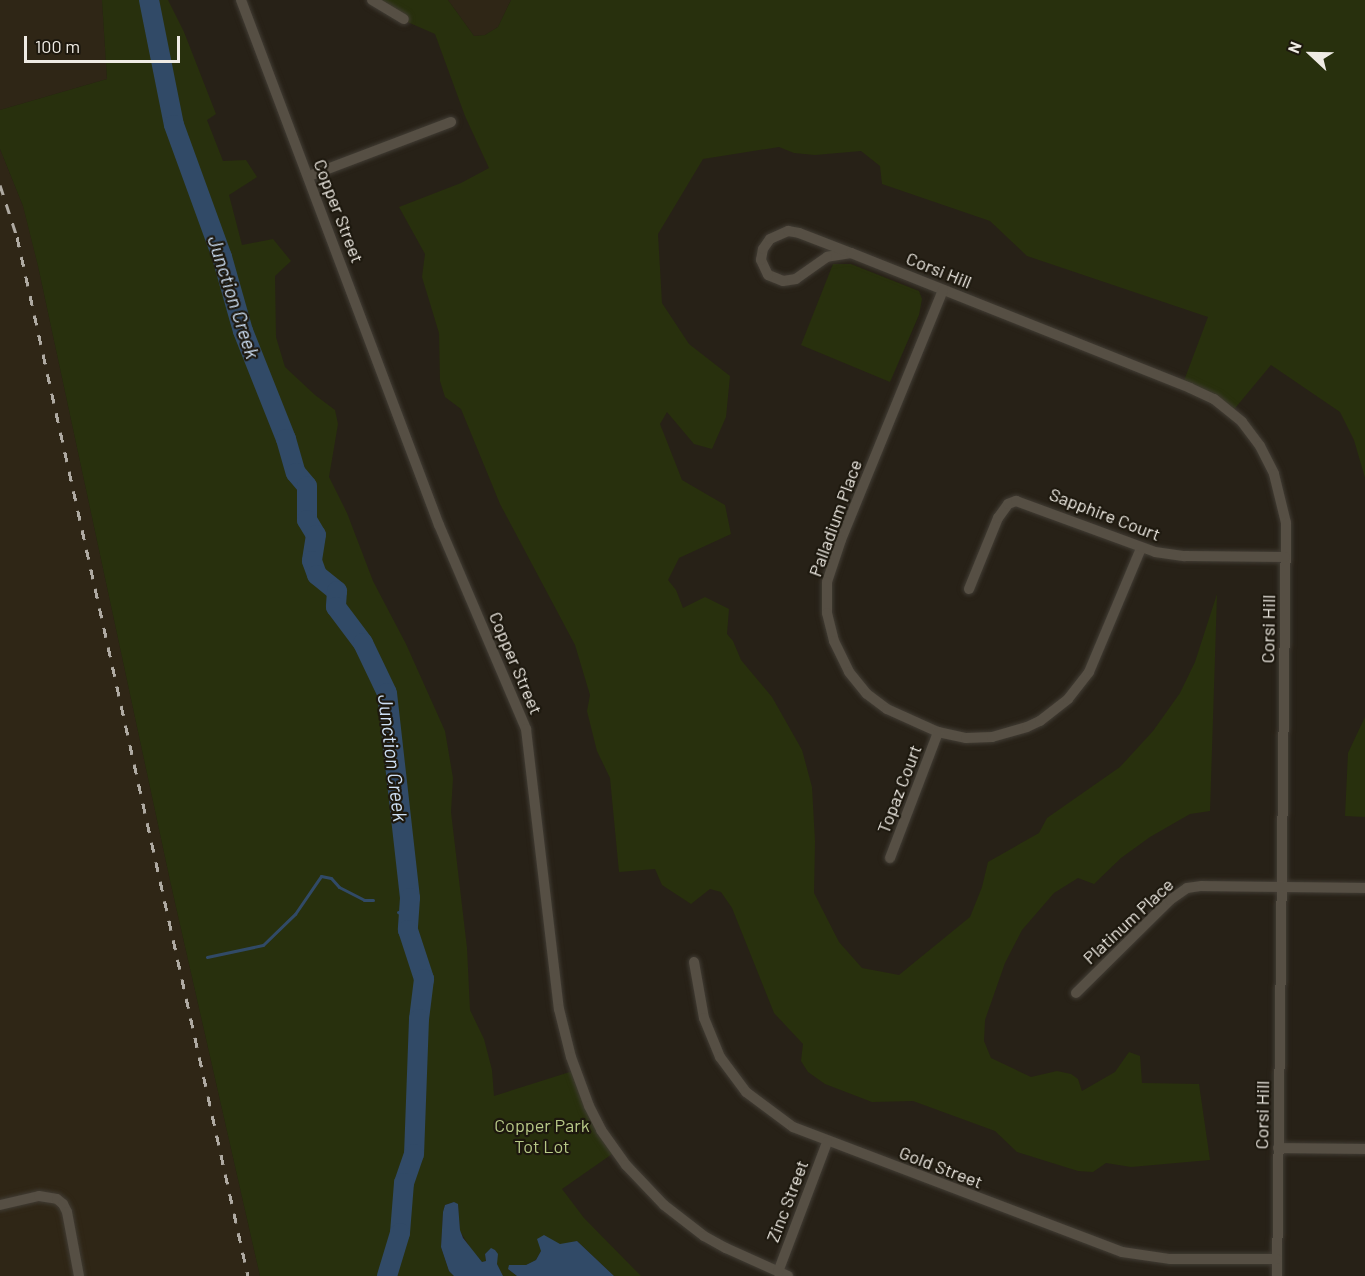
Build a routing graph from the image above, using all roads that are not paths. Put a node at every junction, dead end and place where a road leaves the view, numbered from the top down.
1 (241, 0) edge
2 (372, 0) edge
3 (404, 19) dead end
4 (451, 122) dead end
5 (309, 176) junction
6 (851, 253) junction
7 (943, 290) junction
8 (1141, 548) junction
9 (1285, 557) junction
10 (969, 589) dead end
11 (939, 732) junction
12 (890, 858) dead end
13 (1281, 887) junction
14 (1365, 888) edge
15 (694, 962) dead end
16 (1076, 993) dead end
17 (827, 1142) junction
18 (1278, 1148) junction
19 (1365, 1149) edge
20 (0, 1204) edge
21 (1277, 1259) junction
22 (783, 1274) edge
23 (79, 1276) edge
24 (1277, 1276) edge

1 - 5 street, Copper Street
2 - 3 street
4 - 5 street
5 - 22 street, Copper Street
6 - 6 street, Corsi Hill
6 - 7 street, Corsi Hill
7 - 9 street, Corsi Hill
7 - 11 street, Palladium Place
8 - 9 street, Sapphire Court
8 - 10 street, Sapphire Court
8 - 11 street, Palladium Place
9 - 13 street, Corsi Hill
11 - 12 street, Topaz Court
13 - 14 street, Platinum Place
13 - 16 street, Platinum Place
13 - 18 street, Corsi Hill
15 - 17 street, Gold Street
17 - 21 street, Gold Street
17 - 22 street, Zinc Street
18 - 19 street
18 - 21 street, Corsi Hill
20 - 23 street
21 - 24 street, Corsi Hill

